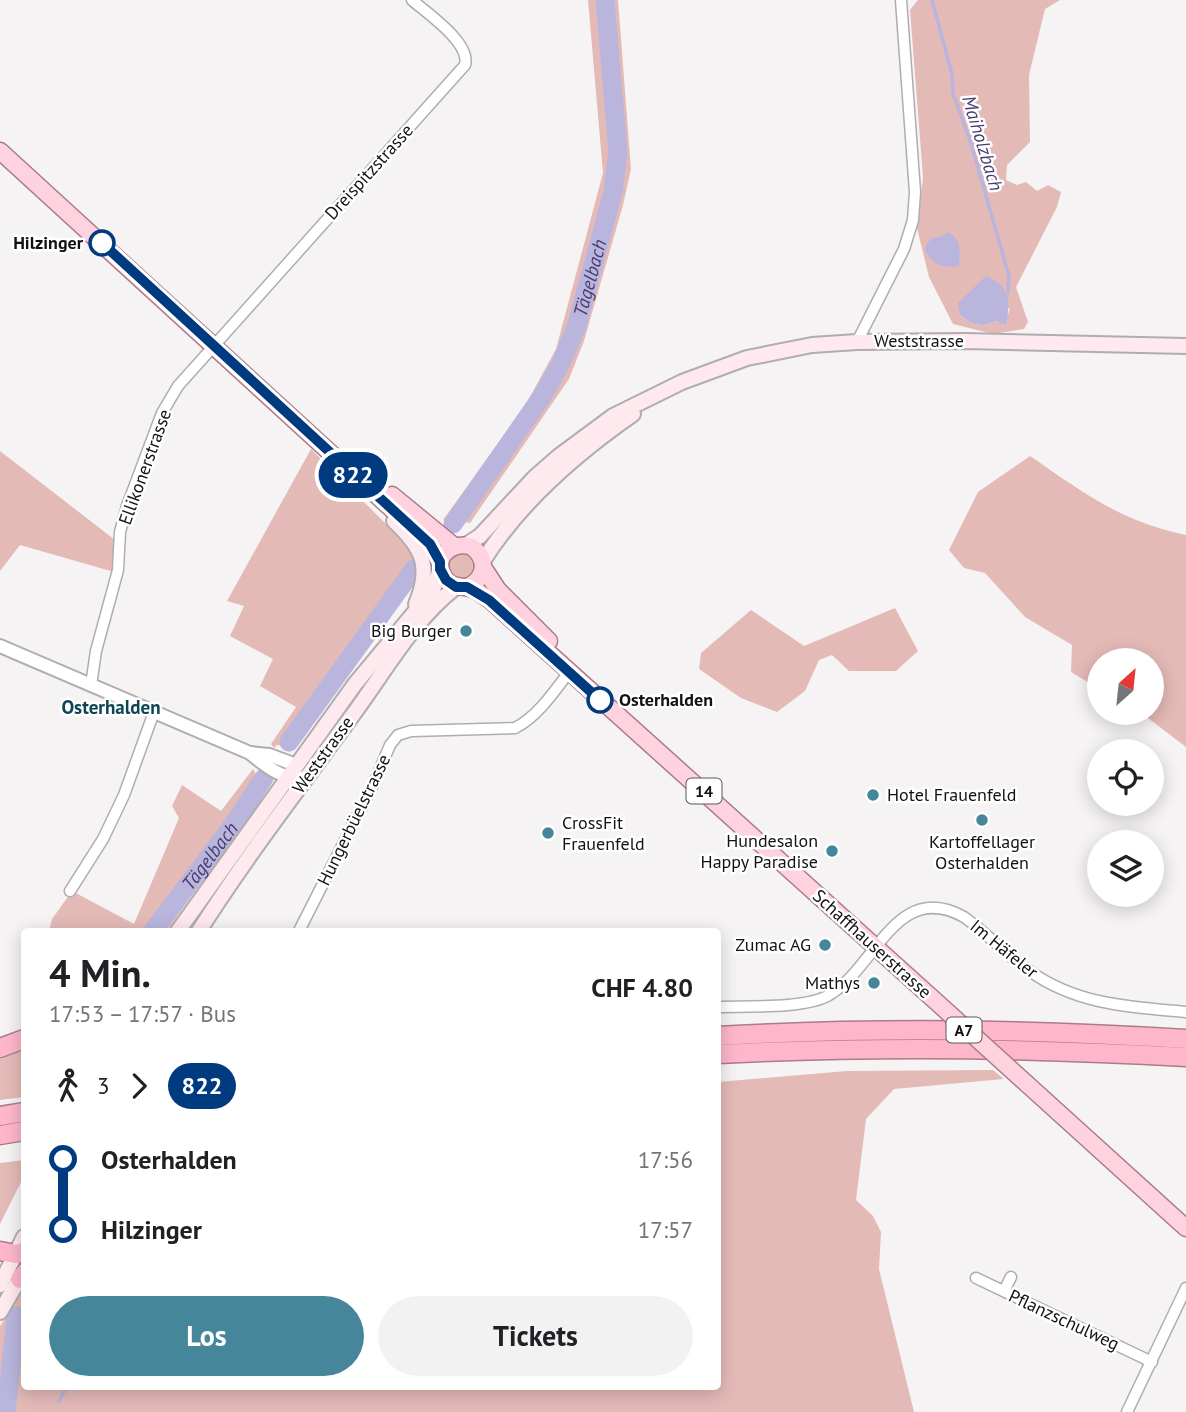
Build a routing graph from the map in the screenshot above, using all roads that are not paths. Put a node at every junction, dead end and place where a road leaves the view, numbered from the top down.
1 (412, 0) edge
2 (901, 0) edge
3 (0, 152) edge
4 (857, 342) junction
5 (213, 344) junction
6 (1186, 346) edge
7 (660, 393) junction
8 (279, 404) junction
9 (325, 449) junction
10 (460, 545) junction
11 (483, 564) junction
12 (440, 565) junction
13 (462, 587) junction
14 (410, 617) junction
15 (0, 646) edge
16 (569, 672) junction
17 (92, 685) junction
18 (153, 715) junction
19 (621, 716) junction
20 (266, 760) junction
21 (293, 764) junction
22 (284, 776) junction
23 (308, 777) junction
24 (70, 891) dead end
25 (180, 928) edge
26 (201, 928) edge
27 (301, 928) edge
28 (876, 947) junction
29 (721, 1007) edge
30 (1186, 1012) edge
31 (721, 1036) edge
32 (1186, 1039) edge
33 (21, 1040) edge
34 (0, 1048) edge
35 (721, 1054) edge
36 (1186, 1057) edge
37 (21, 1112) edge
38 (0, 1116) edge
39 (21, 1132) edge
40 (0, 1135) edge
41 (1186, 1228) edge
42 (18, 1263) edge
43 (1011, 1277) dead end
44 (976, 1278) dead end
45 (0, 1285) edge
46 (1186, 1288) edge
47 (1004, 1292) junction
48 (0, 1312) edge
49 (1152, 1362) junction
50 (1127, 1412) edge

1 - 5 street, Dreispitzstrasse
2 - 4 street
3 - 5 main road
4 - 6 main road, Weststrasse
4 - 7 main road, Weststrasse
5 - 8 main road
5 - 17 street, Ellikonerstrasse
7 - 10 main road, Weststrasse
7 - 11 main road, Weststrasse
8 - 9 main road
8 - 10 main road
9 - 12 main road
9 - 14 main road, Weststrasse
10 - 11 main road
10 - 12 main road
11 - 13 main road
11 - 19 main road, Schaffhauserstrasse / 14
12 - 13 main road
12 - 14 main road, Weststrasse
13 - 16 main road, Schaffhauserstrasse / 14
13 - 23 main road, Weststrasse
14 - 21 main road, Weststrasse
15 - 17 street
16 - 19 main road, Schaffhauserstrasse / 14
16 - 27 street, Hungerbüelstrasse
17 - 18 street
18 - 20 street
18 - 24 street
19 - 28 main road, Schaffhauserstrasse / 14
20 - 21 street
20 - 22 street
21 - 22 main road, Weststrasse
22 - 23 street
22 - 25 main road, Weststrasse
23 - 26 main road, Weststrasse
28 - 29 street
28 - 30 street, Im Häfeler
28 - 41 main road, Schaffhauserstrasse / 14, bridge
31 - 32 highway, A7
33 - 34 highway
35 - 36 highway, A7
37 - 38 highway
39 - 40 highway
42 - 45 main road
42 - 48 main road
43 - 47 street
44 - 47 street, Pflanzschulweg
46 - 49 street
47 - 49 street, Pflanzschulweg
49 - 50 street

